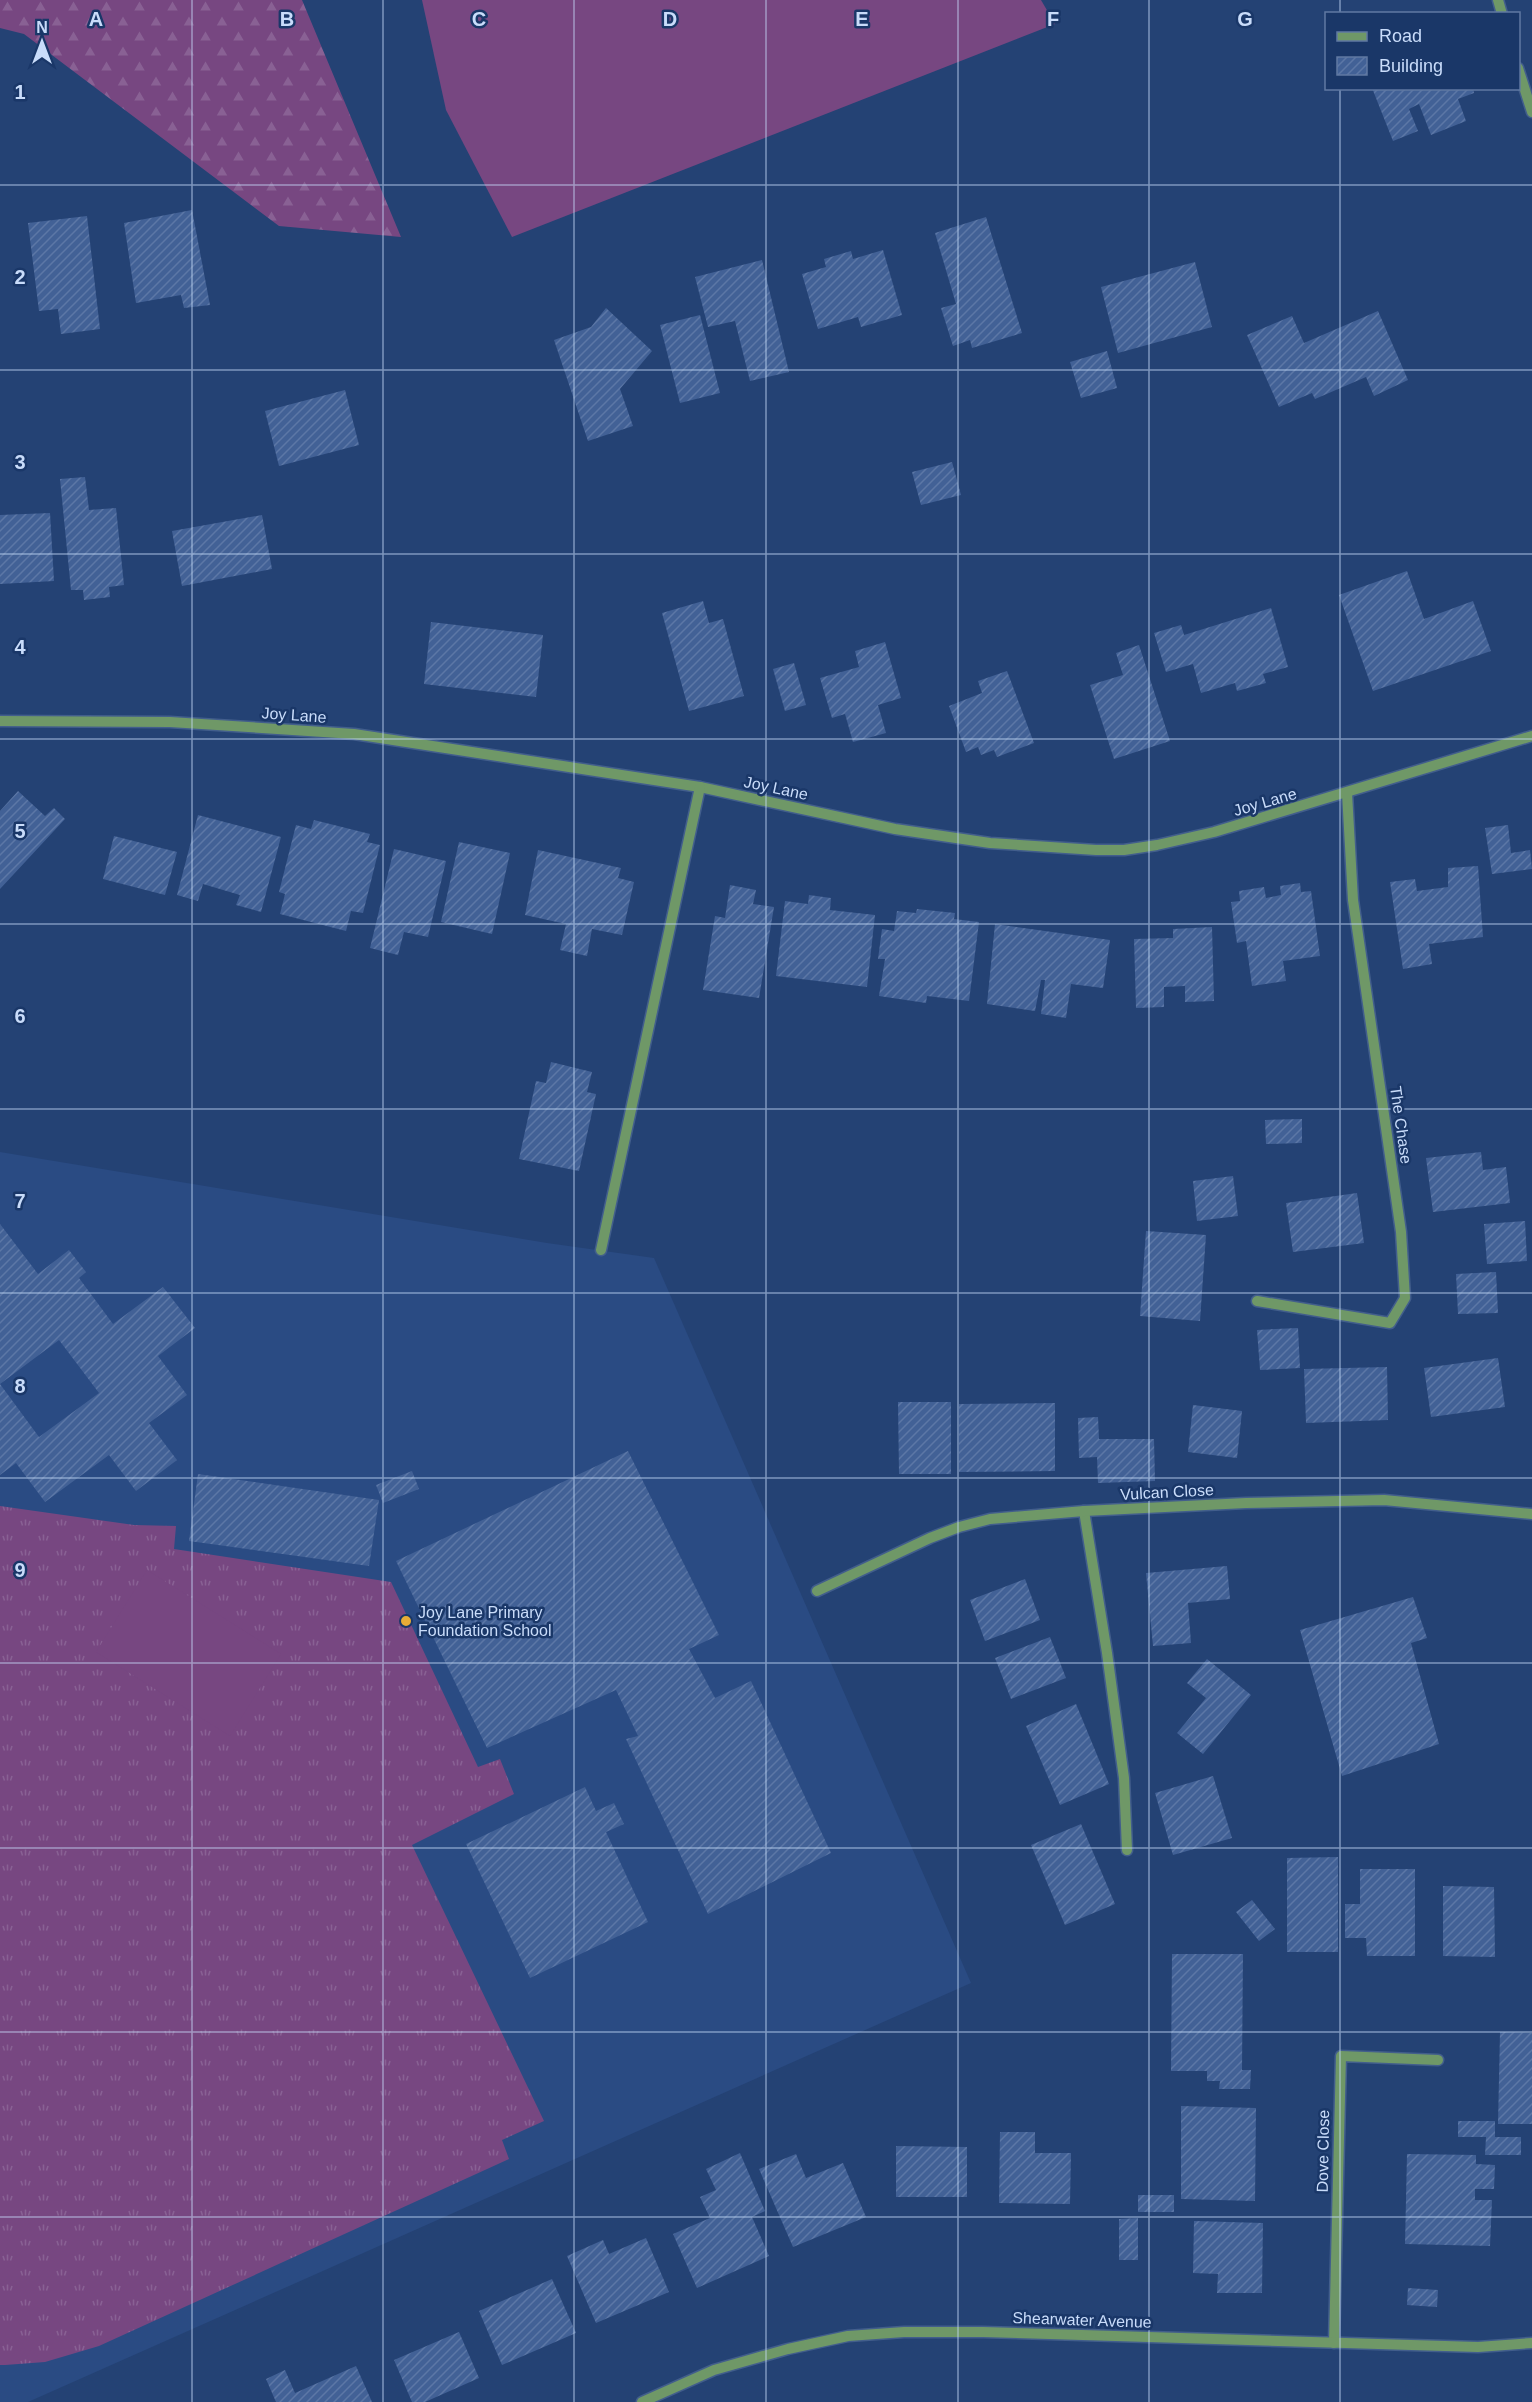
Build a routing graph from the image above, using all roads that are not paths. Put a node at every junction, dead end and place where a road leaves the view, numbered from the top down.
1 (1520, 74) edge
2 (1532, 112) edge
3 (0, 721) edge
4 (1532, 736) edge
5 (700, 787) junction
6 (1347, 793) junction
7 (601, 1251) dead end
8 (1257, 1301) dead end
9 (1084, 1511) junction
10 (1532, 1514) edge
11 (817, 1591) dead end
12 (1127, 1850) dead end
13 (1438, 2060) dead end
14 (1334, 2343) junction
15 (1532, 2343) edge
16 (642, 2402) edge

1 - 2 street
3 - 5 street, Joy Lane
4 - 6 street, Joy Lane
5 - 6 street, Joy Lane
5 - 7 street
6 - 8 street, The Chase
9 - 10 street, Vulcan Close
9 - 11 street, Vulcan Close
9 - 12 street
13 - 14 street, Dove Close
14 - 15 street, Shearwater Avenue
14 - 16 street, Shearwater Avenue

